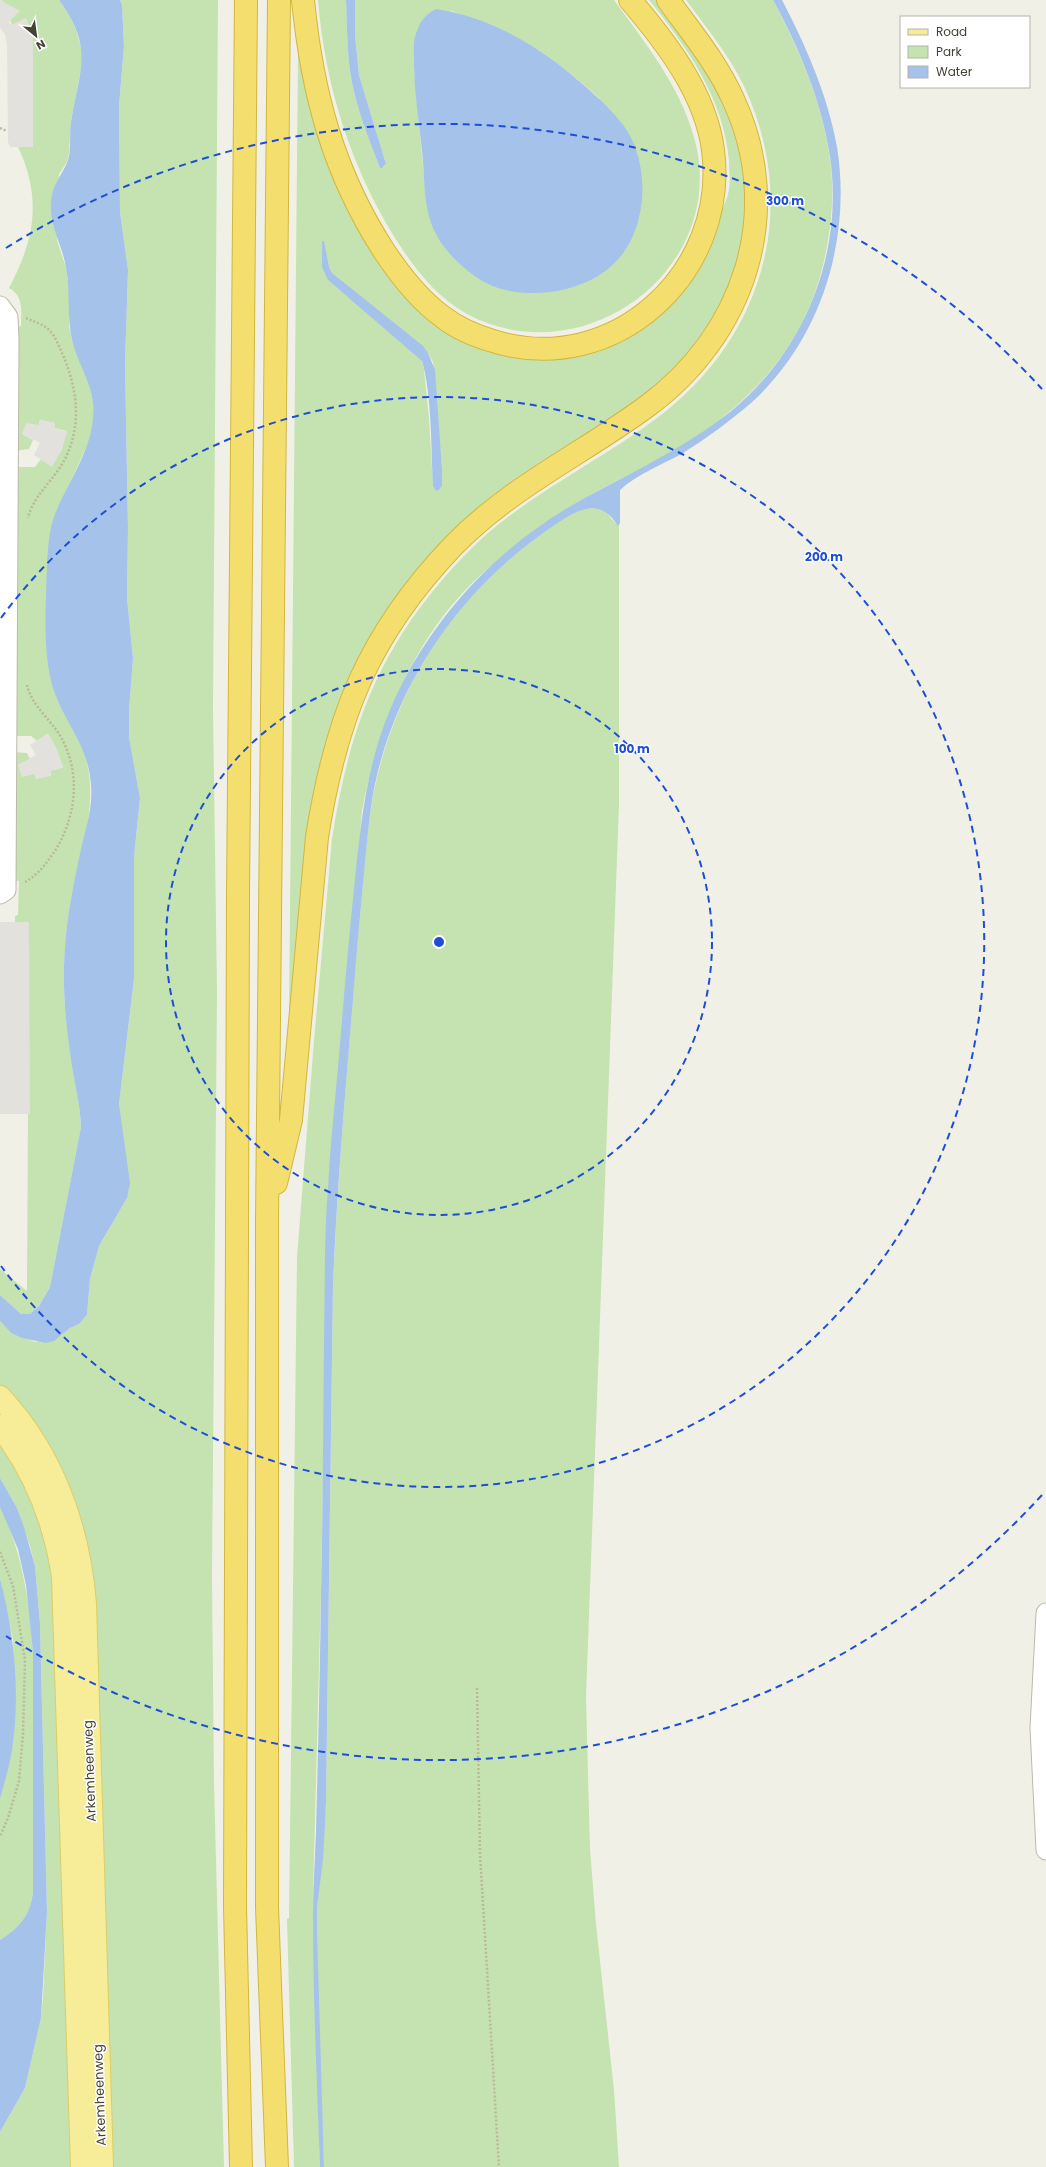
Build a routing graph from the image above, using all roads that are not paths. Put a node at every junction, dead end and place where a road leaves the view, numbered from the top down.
1 (246, 0) edge
2 (279, 0) edge
3 (303, 0) edge
4 (630, 0) edge
5 (668, 0) edge
6 (4, 312) edge
7 (3, 892) edge
8 (267, 1222) junction
9 (0, 1396) edge
10 (0, 1426) edge
11 (1046, 1613) edge
12 (1046, 1850) edge
13 (82, 2167) edge
14 (102, 2167) edge
15 (241, 2167) edge
16 (277, 2167) edge

1 - 15 highway
2 - 8 highway
3 - 4 highway
5 - 8 highway
6 - 7 street
8 - 16 highway
9 - 14 main road, Arkemheenweg
10 - 13 main road, Arkemheenweg
11 - 12 street

